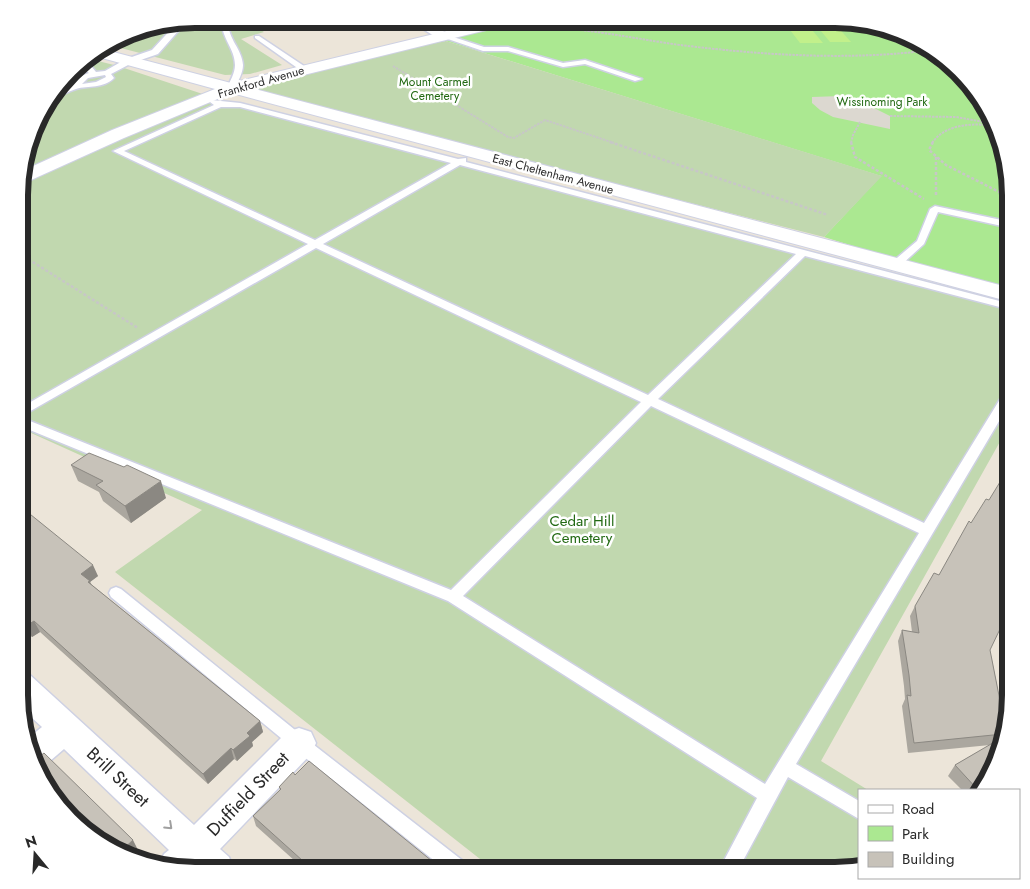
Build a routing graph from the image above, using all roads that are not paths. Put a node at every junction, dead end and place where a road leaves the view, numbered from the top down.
1 (225, 28) edge
2 (430, 28) edge
3 (482, 28) edge
4 (175, 29) edge
5 (473, 29) joint
6 (444, 36) junction
7 (257, 37) dead end
8 (105, 54) edge
9 (129, 61) junction
10 (86, 67) edge
11 (306, 70) junction
12 (107, 73) junction
13 (94, 74) junction
14 (638, 79) dead end
15 (77, 86) junction
16 (231, 88) junction
17 (63, 91) edge
18 (212, 102) junction
19 (468, 157) junction
20 (29, 175) edge
21 (1002, 223) edge
22 (314, 245) junction
23 (804, 252) junction
24 (895, 265) junction
25 (1002, 293) edge
26 (1002, 305) edge
27 (649, 401) junction
28 (1002, 406) edge
29 (28, 408) edge
30 (28, 424) edge
31 (928, 531) junction
32 (116, 592) dead end
33 (453, 597) junction
34 (28, 693) edge
35 (66, 728) junction
36 (299, 743) junction
37 (37, 751) edge
38 (786, 767) junction
39 (768, 796) junction
40 (858, 810) edge
41 (733, 861) edge
42 (196, 862) edge
43 (450, 862) edge

1 - 16 lane
2 - 6 street
3 - 5 street, Frankford Avenue
4 - 9 lane
5 - 6 street, Frankford Avenue
6 - 11 street, Frankford Avenue
6 - 14 lane
7 - 11 lane
8 - 9 street, East Cheltenham Avenue
9 - 12 lane
9 - 16 street, East Cheltenham Avenue
10 - 13 lane
11 - 16 street, Frankford Avenue
12 - 13 lane
12 - 15 lane
13 - 15 lane
15 - 17 lane
16 - 18 street, Frankford Avenue
16 - 19 street, East Cheltenham Avenue
18 - 19 lane
18 - 20 street, Frankford Avenue
18 - 22 lane
19 - 22 lane
19 - 23 lane
19 - 24 street, East Cheltenham Avenue
21 - 24 lane
22 - 27 lane
22 - 29 lane
23 - 26 lane
23 - 27 lane
24 - 25 street, East Cheltenham Avenue
27 - 31 lane
27 - 33 lane
28 - 31 lane
30 - 33 lane
31 - 38 lane
32 - 36 lane
33 - 39 lane
34 - 35 street, Brill Street
35 - 37 street
35 -> 42 street, Brill Street
36 - 42 street, Duffield Street
36 - 43 lane
38 - 39 lane
38 - 40 lane
39 - 41 lane

